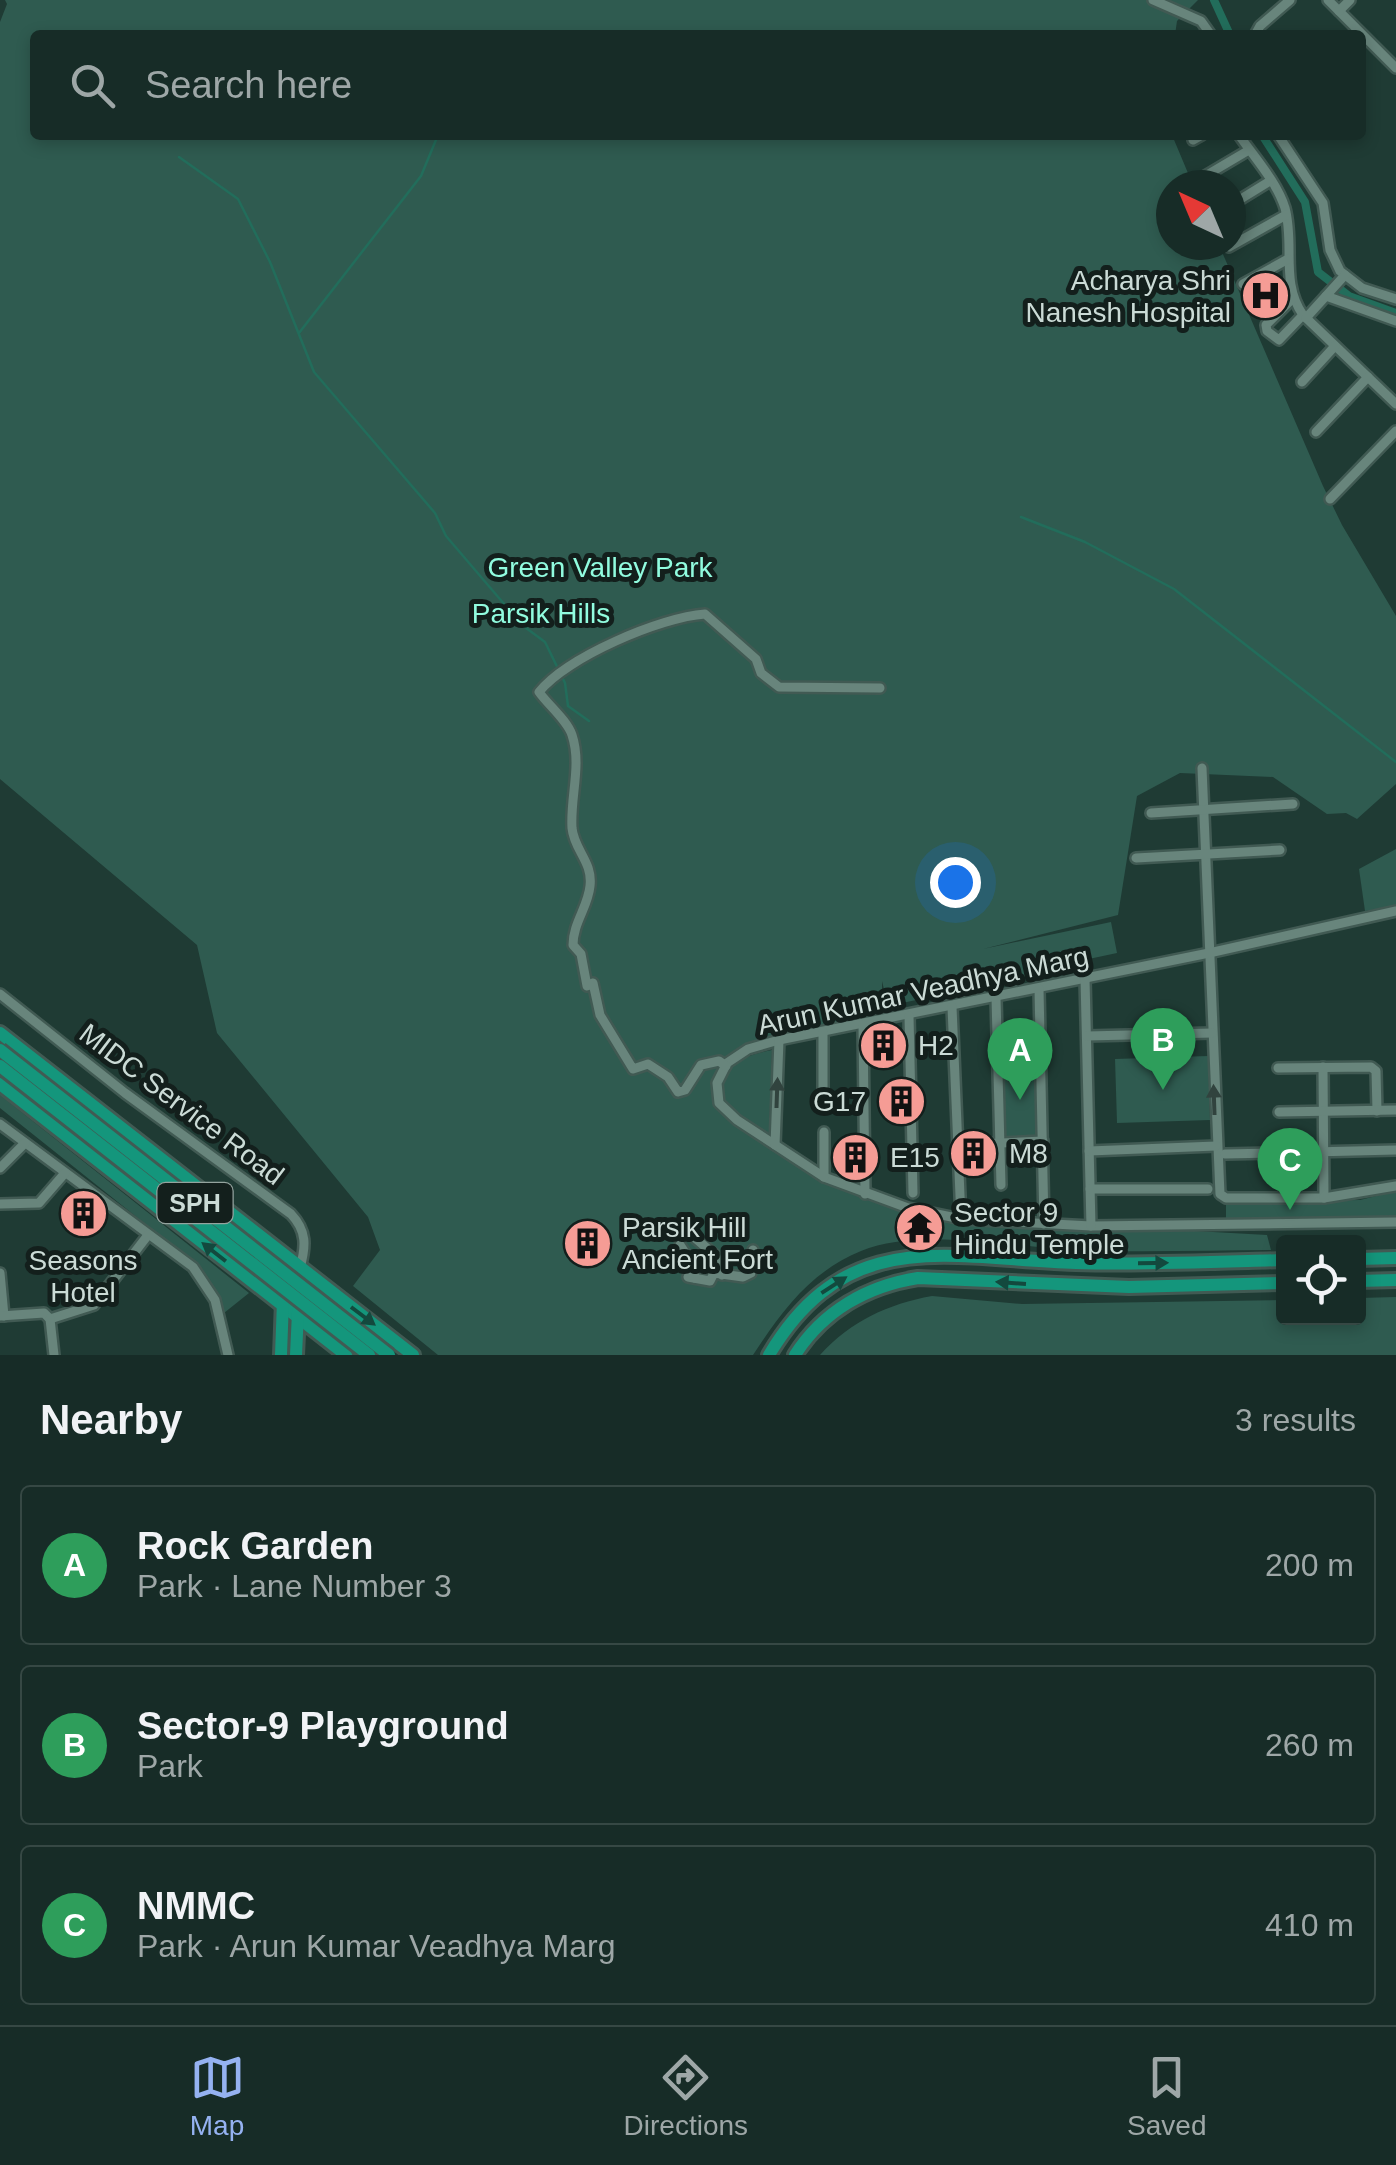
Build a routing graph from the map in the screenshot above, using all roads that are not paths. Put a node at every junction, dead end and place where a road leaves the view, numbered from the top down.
1 (1154, 0) edge
2 (1290, 0) edge
3 (1328, 0) edge
4 (1350, 0) edge
5 (1339, 11) junction
6 (1207, 30) edge
7 (1258, 30) edge
8 (1358, 30) edge
9 (1366, 38) edge
10 (1396, 68) edge
11 (1242, 140) edge
12 (1281, 140) edge
13 (1249, 150) junction
14 (1215, 170) edge
15 (1270, 181) junction
16 (1246, 195) edge
17 (1286, 215) junction
18 (1246, 237) edge
19 (1288, 259) junction
20 (1244, 284) dead end
21 (1336, 285) junction
22 (1395, 297) edge
23 (1293, 298) junction
24 (1283, 308) junction
25 (1302, 318) junction
26 (1396, 321) edge
27 (1335, 346) junction
28 (1368, 378) junction
29 (1302, 382) dead end
30 (1396, 404) edge
31 (1396, 430) edge
32 (1316, 432) dead end
33 (1330, 499) dead end
34 (880, 688) dead end
35 (1202, 768) dead end
36 (1293, 804) dead end
37 (1204, 809) junction
38 (1150, 812) dead end
39 (1280, 850) dead end
40 (1205, 854) junction
41 (1136, 858) dead end
42 (1396, 911) edge
43 (1209, 954) junction
44 (1085, 979) junction
45 (1039, 989) junction
46 (0, 994) edge
47 (996, 998) junction
48 (952, 1007) junction
49 (908, 1016) junction
50 (863, 1025) junction
51 (823, 1032) junction
52 (0, 1033) edge
53 (1212, 1033) junction
54 (1086, 1036) junction
55 (779, 1040) junction
56 (0, 1050) edge
57 (0, 1066) edge
58 (726, 1066) junction
59 (1323, 1067) junction
60 (1278, 1068) dead end
61 (0, 1084) edge
62 (823, 1097) dead end
63 (1377, 1110) junction
64 (1396, 1110) edge
65 (1322, 1111) junction
66 (1279, 1112) dead end
67 (0, 1124) edge
68 (824, 1132) dead end
69 (1043, 1141) junction
70 (25, 1143) junction
71 (1000, 1144) junction
72 (958, 1145) junction
73 (775, 1146) junction
74 (1220, 1150) junction
75 (1396, 1150) edge
76 (1089, 1151) junction
77 (1323, 1151) junction
78 (0, 1168) edge
79 (65, 1173) junction
80 (824, 1177) junction
81 (1001, 1185) dead end
82 (1396, 1186) edge
83 (1208, 1188) dead end
84 (1090, 1189) junction
85 (913, 1193) dead end
86 (865, 1194) junction
87 (1324, 1198) junction
88 (0, 1204) edge
89 (961, 1220) junction
90 (1396, 1222) edge
91 (1044, 1224) junction
92 (1091, 1226) junction
93 (148, 1235) junction
94 (694, 1237) dead end
95 (680, 1244) dead end
96 (753, 1250) dead end
97 (304, 1251) junction
98 (1366, 1258) edge
99 (1396, 1258) edge
100 (1276, 1260) edge
101 (300, 1268) junction
102 (0, 1273) edge
103 (722, 1274) junction
104 (313, 1278) junction
105 (1396, 1280) edge
106 (1366, 1281) edge
107 (1276, 1283) edge
108 (260, 1288) junction
109 (282, 1304) junction
110 (2, 1316) edge
111 (296, 1316) junction
112 (50, 1320) junction
113 (281, 1351) edge
114 (321, 1354) edge
115 (54, 1355) edge
116 (228, 1355) edge
117 (296, 1355) edge
118 (343, 1355) edge
119 (368, 1355) edge
120 (389, 1355) edge
121 (413, 1355) edge
122 (769, 1355) edge
123 (796, 1355) edge

1 - 6 street
2 - 7 street
3 - 5 street
4 - 5 street
5 - 8 street
9 - 10 street
11 - 13 street
12 - 21 street
13 - 14 street
13 - 15 street
15 - 16 street
15 - 17 street
17 - 18 street
17 - 19 street
19 - 20 street
19 - 23 street
21 - 22 street
21 - 25 street
21 - 26 street
23 - 24 street
23 - 25 street
24 - 25 street
24 - 25 street
25 - 27 street
27 - 28 street
27 - 29 street
28 - 30 street
28 - 32 street
31 - 33 street
34 - 58 street, Arun Kumar Veadhya Marg
35 - 37 street
36 - 37 street
37 - 38 street
37 - 40 street
39 - 40 street
40 - 41 street
40 - 43 street
42 - 43 street, Arun Kumar Veadhya Marg
43 - 44 street, Arun Kumar Veadhya Marg
43 - 53 street
44 - 45 street, Arun Kumar Veadhya Marg
44 - 54 street
45 - 47 street, Arun Kumar Veadhya Marg
45 - 69 street
46 - 97 street, MIDC Service Road
47 - 48 street, Arun Kumar Veadhya Marg
47 - 71 street
48 - 49 street, Arun Kumar Veadhya Marg
48 - 72 street
49 - 50 street, Arun Kumar Veadhya Marg
49 - 85 street
50 - 51 street, Arun Kumar Veadhya Marg
50 - 86 street
51 - 55 street, Arun Kumar Veadhya Marg
51 - 62 street
52 - 101 highway
53 - 54 street
74 -> 53 street
54 - 76 street
55 - 58 street, Arun Kumar Veadhya Marg
73 -> 55 street
56 - 120 highway, SPH, bridge
57 - 119 highway, SPH, bridge
58 - 73 street
59 - 60 street
59 - 63 street
59 - 65 street
108 -> 61 highway
63 - 64 street
63 - 65 street
65 - 66 street
65 - 77 street
67 - 70 street
68 - 80 street
69 - 71 street
69 - 91 street
70 - 78 street
70 - 79 street
71 - 72 street
71 - 81 street
72 - 89 street
73 - 80 street
74 - 76 street
74 - 77 street
74 - 87 street
75 - 77 street
76 - 84 street
77 - 87 street
79 - 88 street
79 - 93 street
80 - 86 street
82 - 87 street
83 - 84 street
84 - 92 street
86 - 89 street
89 - 91 street
90 - 92 street
91 - 92 street
93 - 112 street
93 - 116 street
94 - 103 street
95 - 103 street
96 - 103 street
97 - 101 street
97 - 104 street, MIDC Service Road
98 - 99 highway
122 -> 100 highway
101 - 104 highway
101 - 109 highway
102 - 110 street
104 - 111 highway
104 -> 121 highway
105 - 106 highway
107 -> 123 highway
108 - 109 highway
108 - 113 highway
109 - 111 highway
109 - 113 highway
110 - 112 street
111 - 117 highway
111 - 118 highway
112 - 115 street
114 - 118 highway

